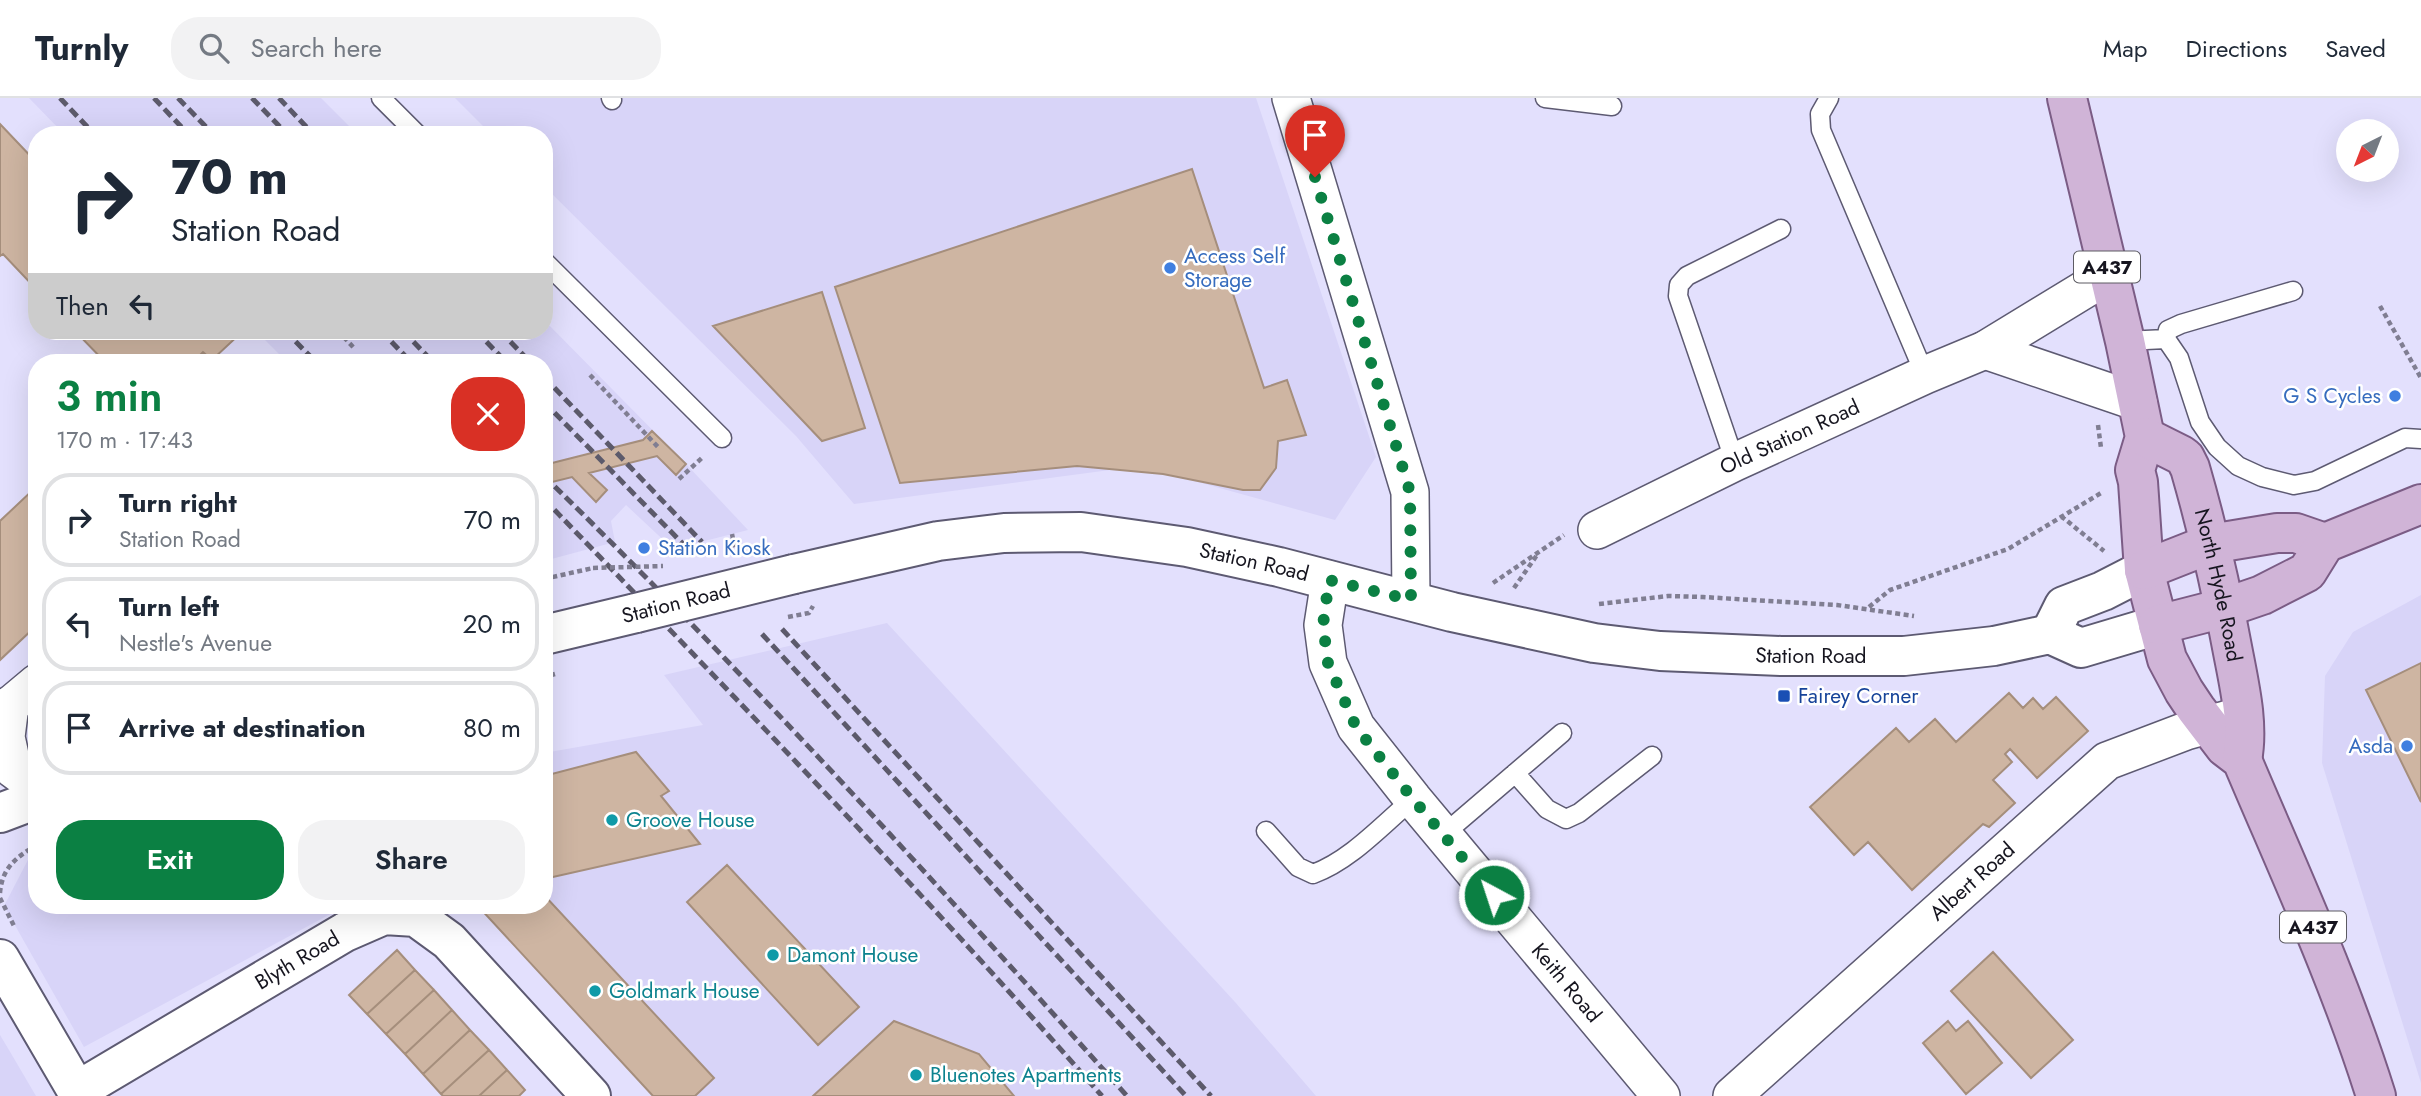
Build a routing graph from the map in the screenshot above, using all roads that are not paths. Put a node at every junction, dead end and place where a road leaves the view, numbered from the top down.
1 (381, 98) edge
2 (1291, 98) edge
3 (1545, 98) edge
4 (1829, 98) edge
5 (2067, 98) edge
6 (1612, 106) dead end
7 (409, 126) edge
8 (1781, 229) dead end
9 (553, 270) edge
10 (2110, 279) junction
11 (2293, 291) dead end
12 (2166, 340) junction
13 (2125, 341) junction
14 (1985, 350) junction
15 (1925, 374) junction
16 (2141, 420) junction
17 (722, 438) dead end
18 (2421, 439) edge
19 (1735, 462) junction
20 (2421, 504) edge
21 (1597, 530) dead end
22 (2325, 543) junction
23 (2210, 544) junction
24 (2144, 570) junction
25 (1329, 580) junction
26 (1411, 600) junction
27 (2224, 608) junction
28 (2158, 625) junction
29 (553, 633) edge
30 (2050, 634) junction
31 (16, 700) edge
32 (2225, 720) junction
33 (1562, 733) dead end
34 (1652, 756) dead end
35 (1515, 773) junction
36 (28, 780) edge
37 (1413, 799) junction
38 (28, 802) edge
39 (0, 813) edge
40 (1266, 831) dead end
41 (1444, 834) junction
42 (9, 946) edge
43 (80, 1096) edge
44 (591, 1096) edge
45 (1661, 1096) edge
46 (1732, 1096) edge
47 (2376, 1096) edge

1 - 7 lane
2 - 26 street
3 - 6 lane
4 - 15 lane
5 - 10 main road, A437
8 - 19 lane
9 - 17 lane
10 - 13 main road, A437
10 - 14 street, Old Station Road
11 - 12 lane
12 - 13 lane
12 - 18 lane
13 - 16 main road, A437
14 - 15 street, Old Station Road
14 - 16 street
15 - 19 street, Old Station Road
16 - 23 main road, North Hyde Road / A437
16 - 24 main road, A437
19 - 21 street, Old Station Road
20 - 22 main road
22 - 23 main road
22 - 27 main road
23 - 24 main road
23 - 27 main road, North Hyde Road / A437
24 - 28 main road, A437
24 - 30 street
25 - 26 street, Station Road
25 - 29 street, Station Road, bridge
25 - 37 street, Keith Road
26 - 30 street, Station Road
27 - 28 main road
27 - 32 main road, North Hyde Road / A437
28 - 30 street
28 - 32 main road, A437
31 - 36 street
32 - 46 street, Albert Road
32 - 47 main road, North Hyde Road / A437
33 - 35 lane
34 - 35 lane
35 - 41 lane
37 - 40 lane
37 - 41 street, Keith Road
38 - 39 street
41 - 45 street, Keith Road
42 - 43 street
43 - 44 street, Blyth Road

